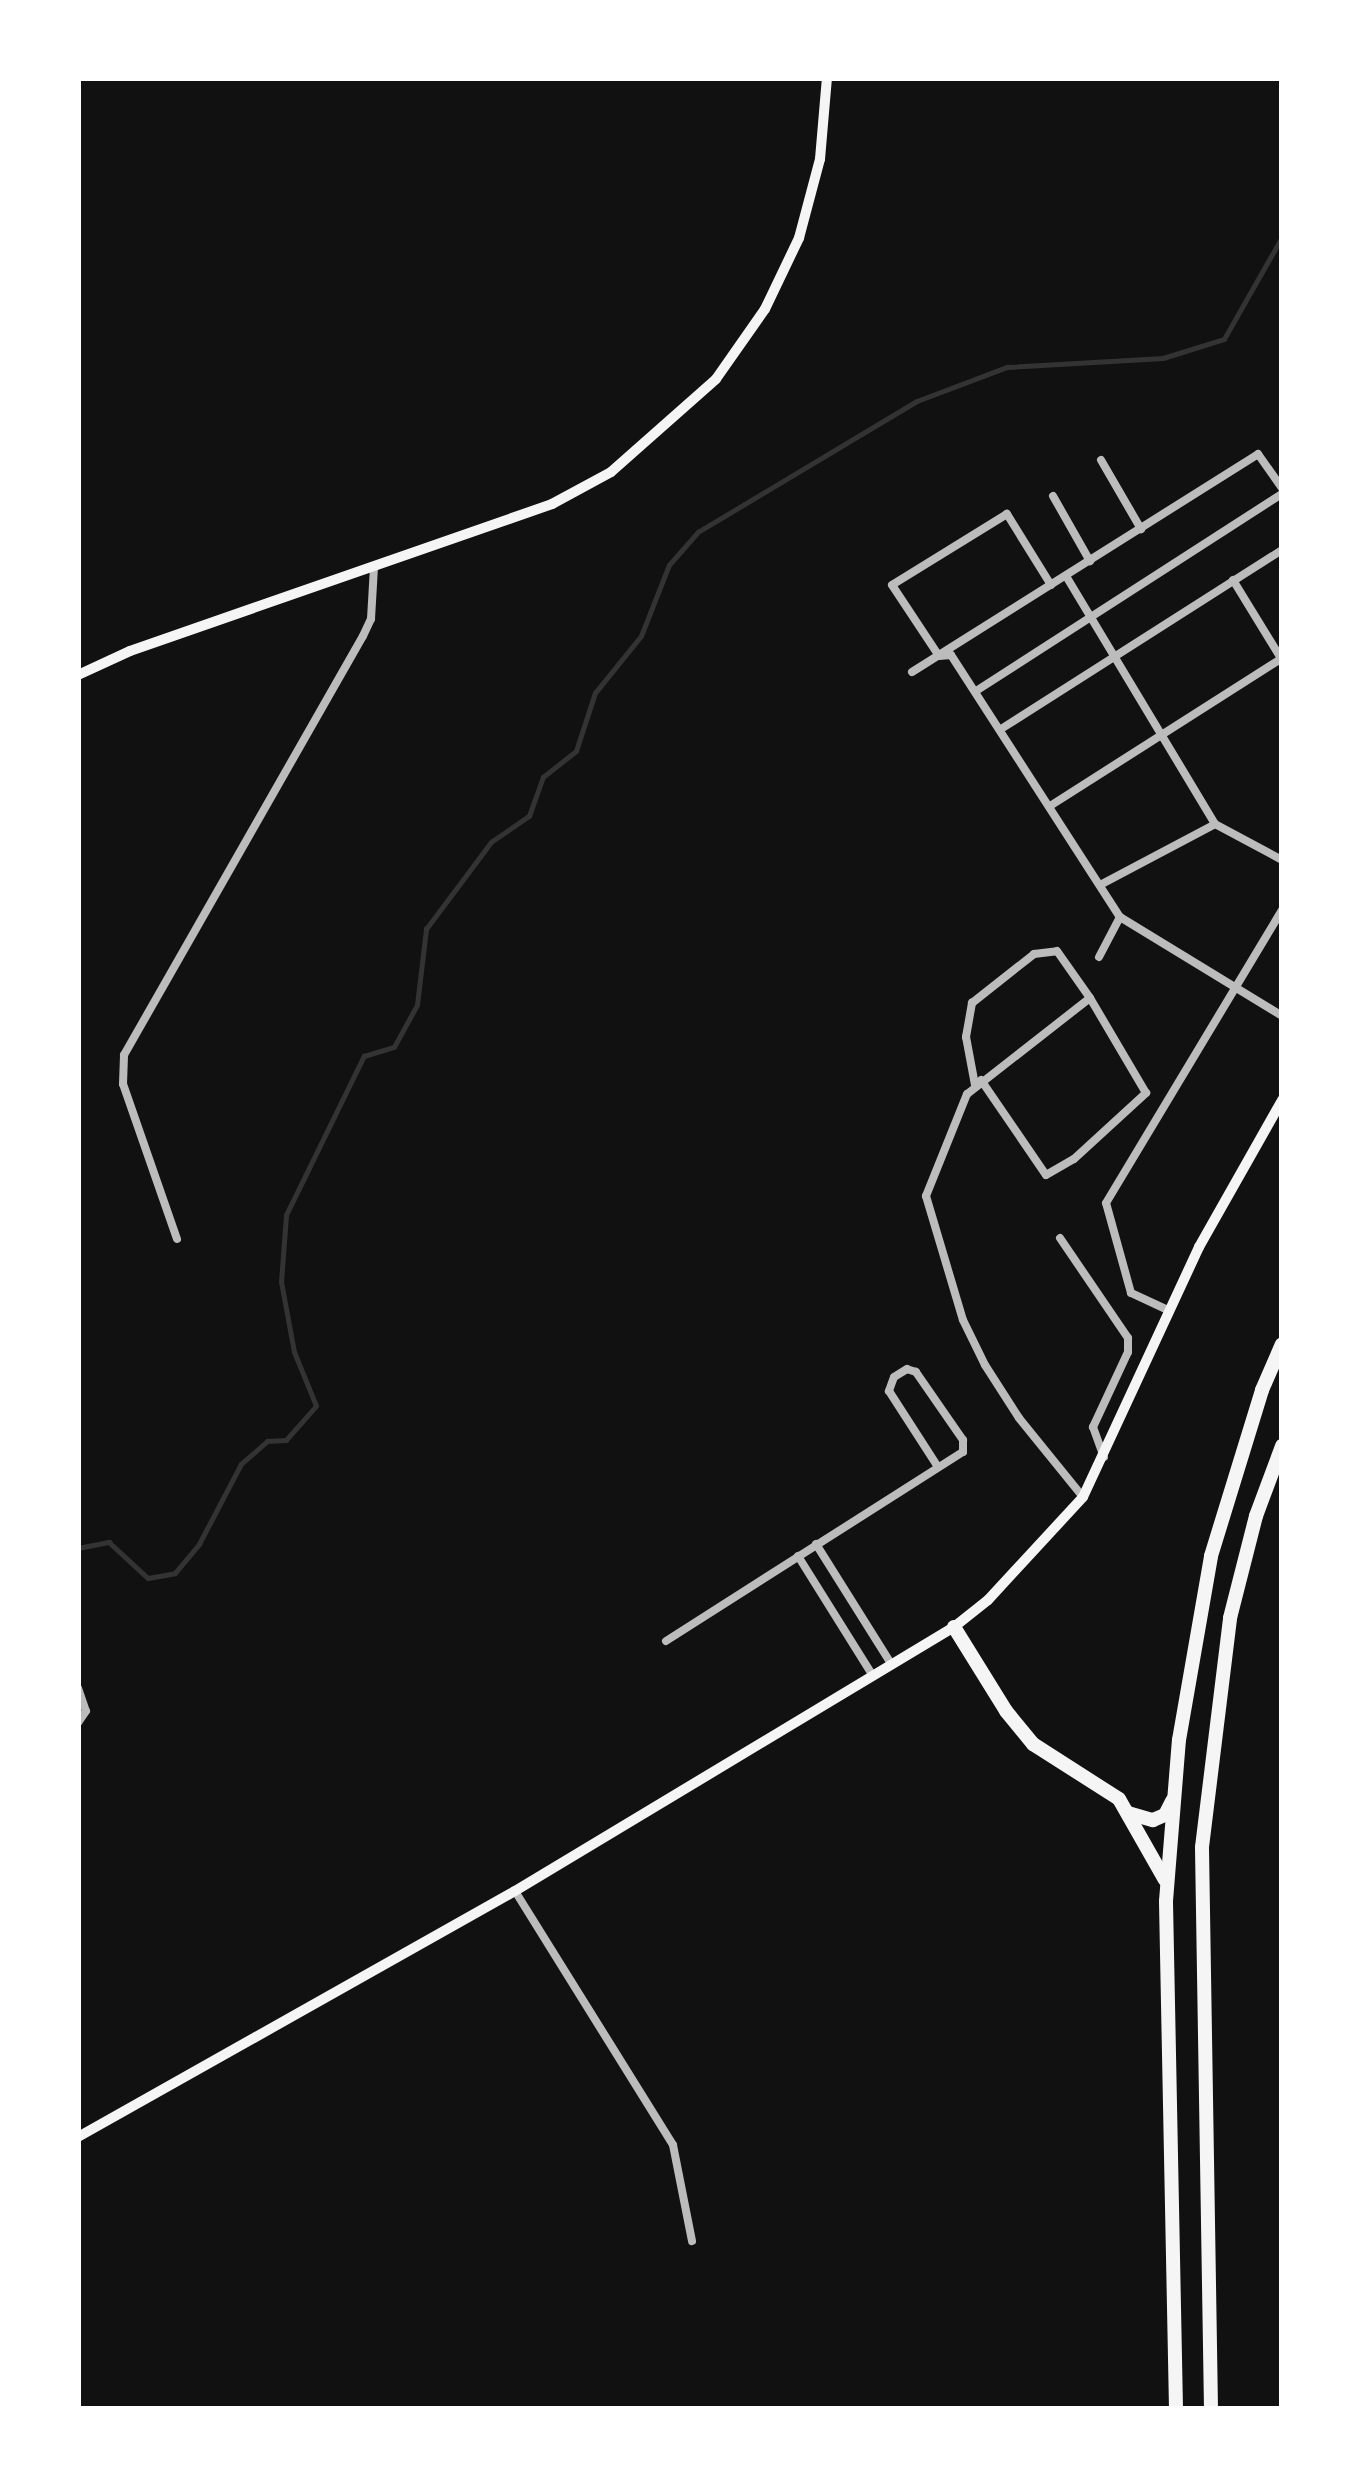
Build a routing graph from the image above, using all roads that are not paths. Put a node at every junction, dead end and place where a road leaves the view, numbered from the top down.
1 (827, 78) edge
2 (1101, 460) dead end
3 (1282, 491) edge
4 (1053, 496) dead end
5 (1141, 529) junction
6 (1282, 550) edge
7 (1090, 561) junction
8 (374, 567) junction
9 (1066, 576) junction
10 (1232, 580) junction
11 (1051, 585) junction
12 (1087, 616) junction
13 (940, 656) junction
14 (1282, 660) edge
15 (1114, 661) junction
16 (911, 672) dead end
17 (78, 675) edge
18 (976, 691) junction
19 (1001, 729) junction
20 (1163, 736) junction
21 (1050, 806) junction
22 (1215, 824) junction
23 (1282, 860) edge
24 (1100, 885) junction
25 (1282, 910) edge
26 (1120, 917) junction
27 (1099, 958) dead end
28 (1234, 990) junction
29 (1090, 998) junction
30 (1282, 1016) edge
31 (978, 1083) junction
32 (1282, 1100) edge
33 (1060, 1238) dead end
34 (177, 1239) dead end
35 (1170, 1311) junction
36 (1282, 1344) edge
37 (1282, 1446) edge
38 (1105, 1458) junction
39 (938, 1467) junction
40 (1083, 1497) junction
41 (816, 1543) junction
42 (797, 1556) junction
43 (954, 1627) junction
44 (666, 1641) dead end
45 (892, 1665) junction
46 (873, 1676) junction
47 (78, 1688) edge
48 (78, 1723) edge
49 (1174, 1798) junction
50 (1127, 1813) junction
51 (1166, 1881) junction
52 (515, 1891) junction
53 (78, 2137) edge
54 (692, 2241) dead end
55 (1176, 2409) edge
56 (1211, 2409) edge

1 - 8 main road
2 - 5 street
3 - 5 street
3 - 12 street
4 - 7 street
5 - 7 street
6 - 10 street
7 - 9 street
8 - 17 main road
8 - 34 street
9 - 11 street
9 - 12 street
10 - 14 street
10 - 15 street
11 - 13 street
11 - 13 street
12 - 15 street
12 - 18 street
13 - 16 street
13 - 18 street
14 - 20 street
15 - 19 street
15 - 20 street
18 - 19 street
19 - 21 street
20 - 21 street
20 - 22 street
21 - 24 street
22 - 23 street
22 - 24 street
24 - 26 street
25 - 28 street
26 - 27 street
26 - 28 street
28 - 30 street
28 - 35 street
29 - 31 street
29 - 31 street
29 - 31 street
31 - 40 street
32 - 35 main road
33 - 38 street
35 - 38 main road
36 - 49 highway
37 - 56 highway
38 - 40 main road
39 - 39 street
39 - 41 street
40 - 43 main road
41 - 42 street
41 - 45 street
42 - 44 street
42 - 46 street
43 - 45 main road
43 - 50 highway
45 - 46 main road
46 - 52 main road
47 - 48 street
49 - 50 highway
49 - 51 highway
50 - 51 highway
51 - 55 highway
52 - 53 main road
52 - 54 street

